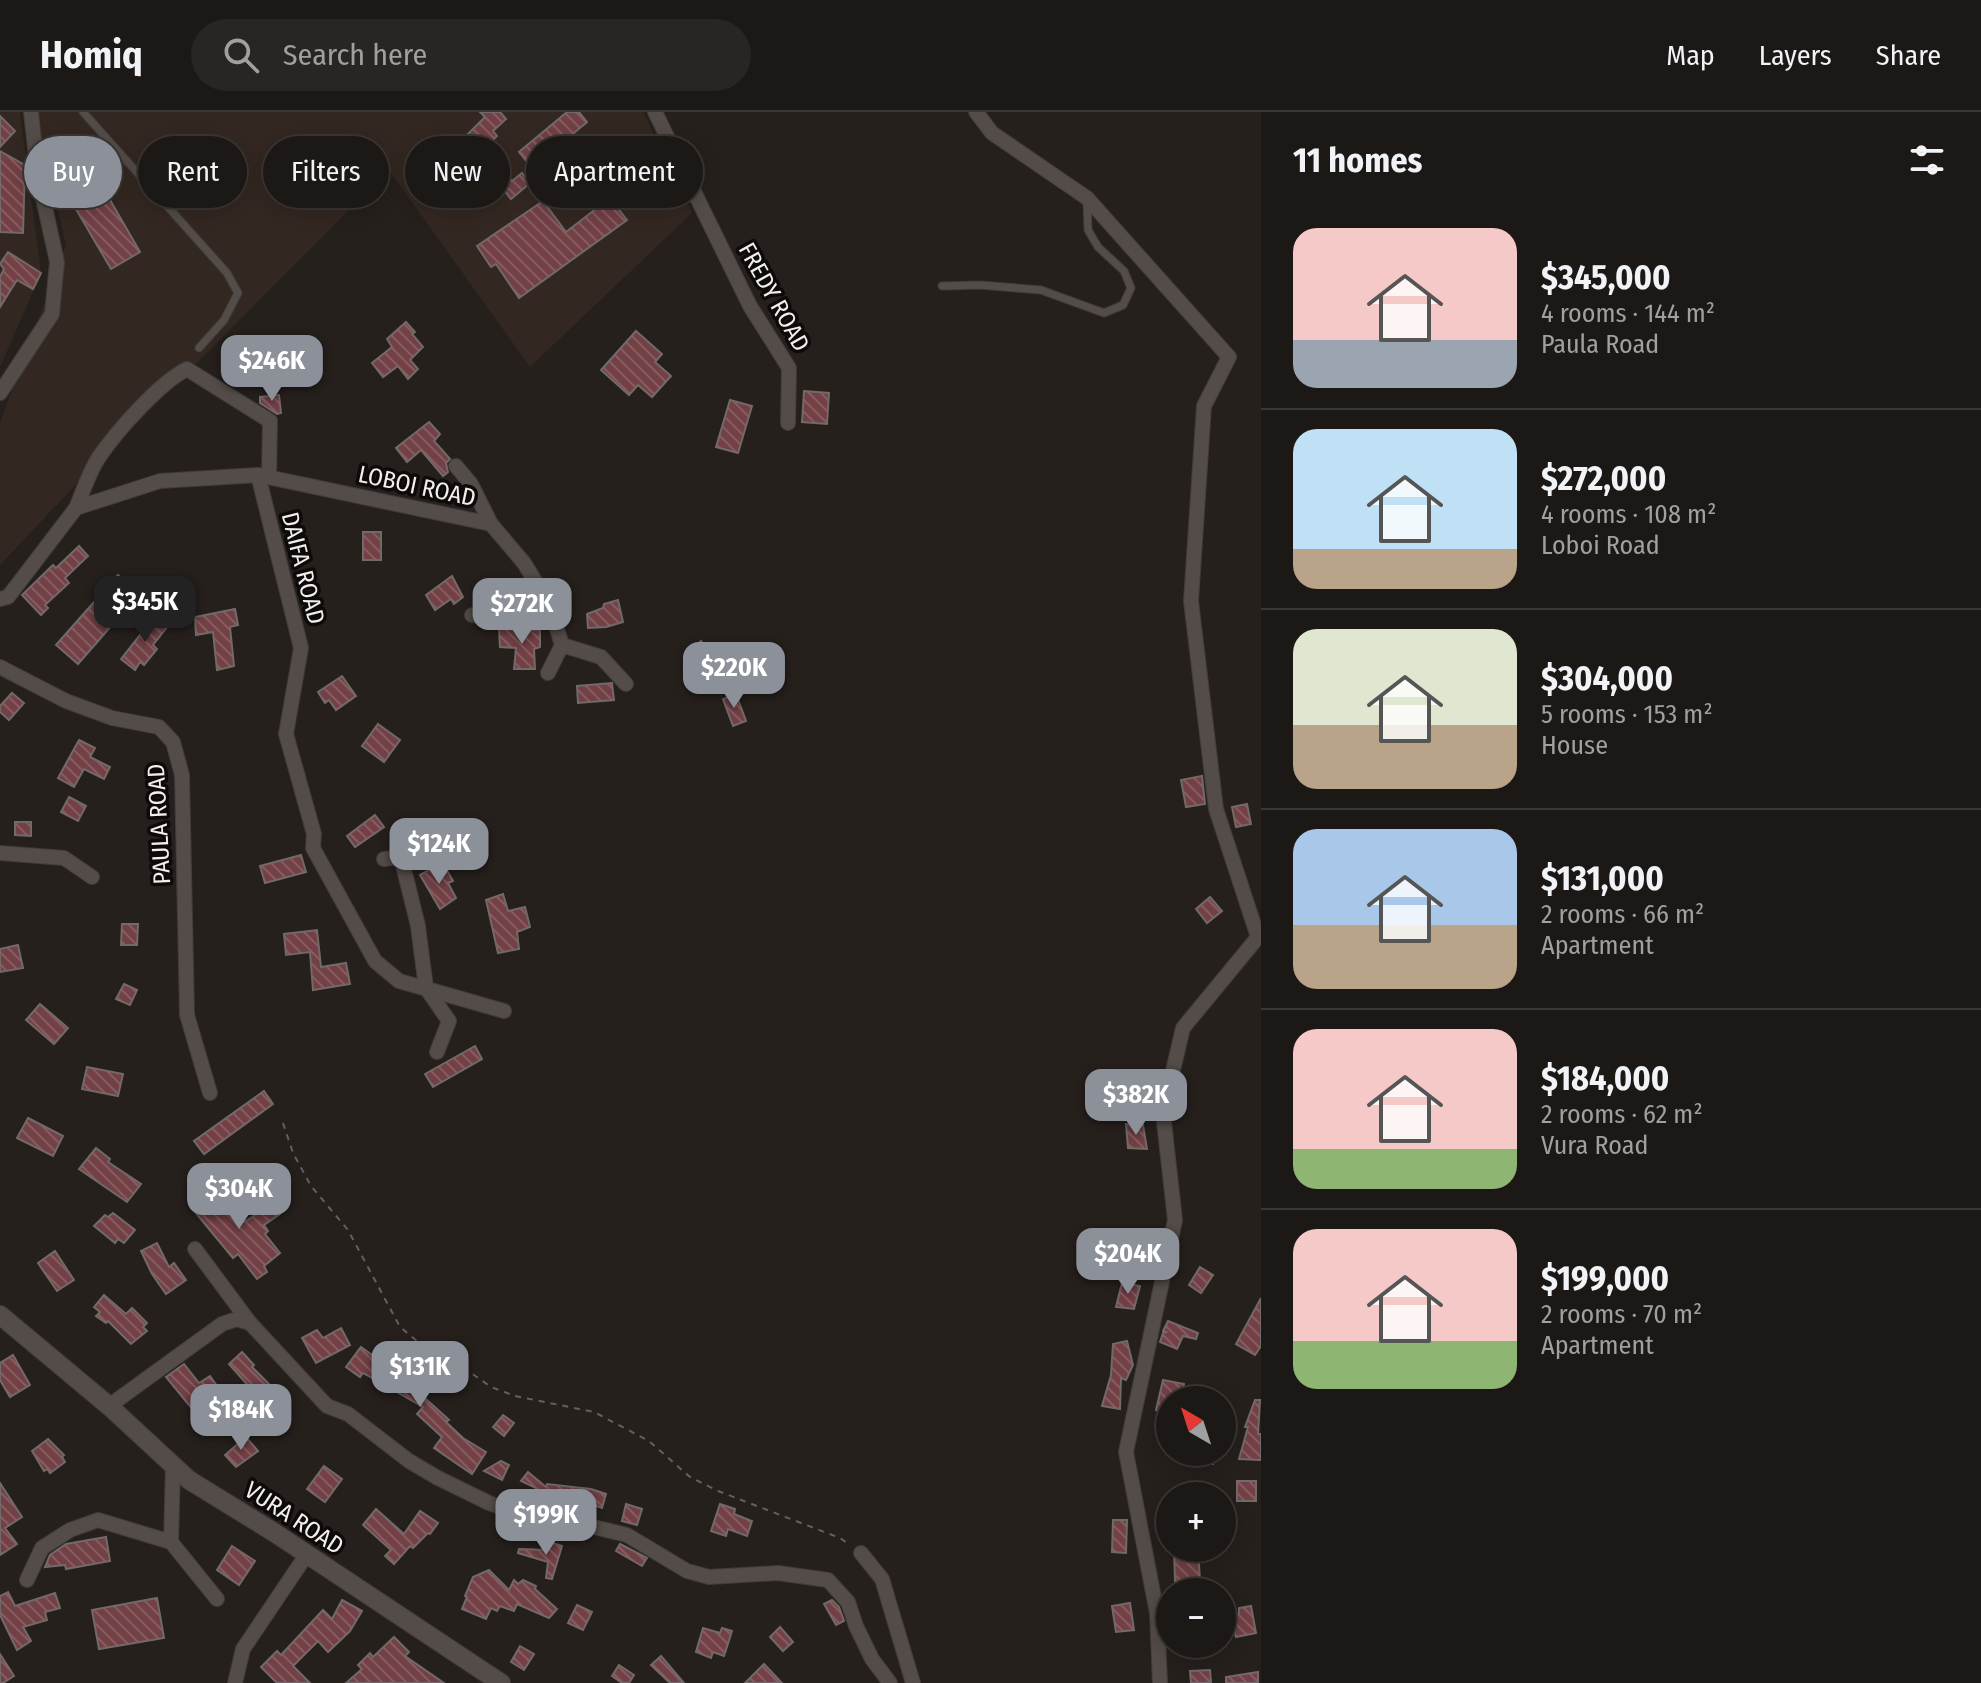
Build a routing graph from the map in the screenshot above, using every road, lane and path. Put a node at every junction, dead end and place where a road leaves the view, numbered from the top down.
1 (31, 112) edge
2 (83, 112) edge
3 (655, 112) edge
4 (976, 112) edge
5 (1087, 198) junction
6 (942, 286) dead end
7 (199, 348) dead end
8 (0, 393) edge
9 (788, 423) dead end
10 (456, 466) dead end
11 (263, 476) junction
12 (76, 508) junction
13 (491, 524) junction
14 (0, 599) edge
15 (549, 604) junction
16 (472, 615) dead end
17 (562, 645) junction
18 (0, 667) edge
19 (548, 673) dead end
20 (626, 684) dead end
21 (0, 853) edge
22 (384, 859) dead end
23 (92, 877) dead end
24 (426, 988) junction
25 (504, 1011) dead end
26 (437, 1052) dead end
27 (210, 1093) dead end
28 (283, 1123) dead end
29 (195, 1249) dead end
30 (0, 1315) edge
31 (250, 1323) junction
32 (109, 1406) junction
33 (173, 1465) junction
34 (171, 1542) junction
35 (861, 1553) joint
36 (307, 1554) junction
37 (27, 1580) dead end
38 (217, 1599) dead end
39 (235, 1683) edge
40 (501, 1683) edge
41 (890, 1683) edge
42 (913, 1683) edge
43 (1160, 1683) edge

1 - 8 street
2 - 7 lane
3 - 9 street, FREDY ROAD
4 - 5 street
5 - 6 lane
5 - 43 street
10 - 13 street
11 - 12 street
11 - 12 street, DAIFA ROAD
11 - 13 street, LOBOI ROAD
11 - 24 street, DAIFA ROAD
12 - 14 street
13 - 15 street, LOBOI ROAD
15 - 16 street
15 - 17 street, LOBOI ROAD
17 - 19 street
17 - 20 street
18 - 27 street, PAULA ROAD
21 - 23 street
22 - 24 street
24 - 25 street, DAIFA ROAD
24 - 26 street
28 - 35 path
29 - 31 street
30 - 32 street, VURA ROAD
31 - 32 street
31 - 41 street
32 - 33 street, VURA ROAD
33 - 34 street
33 - 36 street, VURA ROAD
34 - 37 street
34 - 38 street
35 - 42 street
36 - 39 street
36 - 40 street, VURA ROAD

